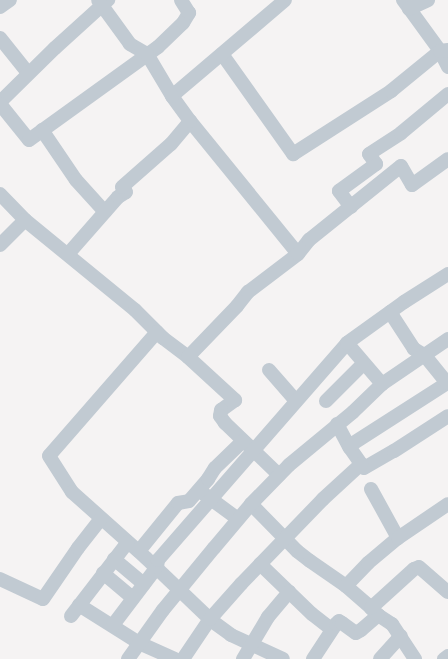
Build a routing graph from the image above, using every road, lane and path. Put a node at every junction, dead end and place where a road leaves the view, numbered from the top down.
1 (10, 0) edge
2 (181, 0) edge
3 (286, 0) edge
4 (428, 0) edge
5 (103, 2) edge
6 (406, 4) edge
7 (0, 7) edge
8 (0, 38) edge
9 (444, 50) edge
10 (147, 54) junction
11 (222, 54) junction
12 (448, 67) edge
13 (28, 73) junction
14 (448, 94) edge
15 (172, 96) junction
16 (0, 103) edge
17 (190, 121) junction
18 (42, 130) junction
19 (448, 159) edge
20 (0, 194) edge
21 (351, 207) junction
22 (105, 212) junction
23 (25, 220) junction
24 (0, 245) edge
25 (68, 254) junction
26 (298, 254) junction
27 (448, 274) edge
28 (390, 312) junction
29 (157, 332) junction
30 (448, 339) edge
31 (347, 343) junction
32 (424, 355) junction
33 (188, 357) junction
34 (364, 364) junction
35 (269, 370) dead end
36 (382, 384) junction
37 (448, 384) edge
38 (296, 401) junction
39 (326, 401) dead end
40 (448, 416) edge
41 (337, 424) junction
42 (248, 446) junction
43 (349, 446) junction
44 (361, 464) junction
45 (279, 475) junction
46 (371, 489) dead end
47 (198, 490) junction
48 (211, 500) junction
49 (251, 504) junction
50 (448, 504) edge
51 (101, 519) junction
52 (238, 519) junction
53 (285, 538) junction
54 (398, 538) junction
55 (128, 542) junction
56 (139, 551) junction
57 (114, 559) junction
58 (260, 564) junction
59 (157, 567) junction
60 (103, 573) junction
61 (0, 578) edge
62 (144, 584) junction
63 (346, 586) junction
64 (180, 589) junction
65 (289, 592) junction
66 (448, 592) edge
67 (133, 598) junction
68 (375, 612) junction
69 (210, 619) junction
70 (113, 625) junction
71 (331, 629) junction
72 (401, 636) junction
73 (139, 643) junction
74 (252, 645) junction
75 (448, 656) edge
76 (128, 659) edge
77 (175, 659) edge
78 (183, 659) edge
79 (243, 659) edge
80 (283, 659) edge
81 (312, 659) edge
82 (380, 659) edge
83 (416, 659) edge
84 (444, 659) edge

1 - 7 street
2 - 10 street
3 - 11 street
4 - 6 street
5 - 10 street
5 - 13 street
6 - 9 street
8 - 13 street
9 - 11 street
9 - 12 street
10 - 15 street
10 - 18 street
11 - 15 street
13 - 16 street
14 - 21 street
15 - 17 street
16 - 18 street
17 - 22 street
17 - 26 street
18 - 22 street
19 - 21 street
20 - 23 street
21 - 26 street
22 - 25 street
23 - 24 street
23 - 25 street
25 - 29 street
26 - 33 street
27 - 28 street
28 - 31 street
28 - 32 street
29 - 33 street
29 - 51 street
30 - 32 street
31 - 34 street
31 - 38 street
32 - 36 street
32 - 37 street
33 - 42 street
34 - 36 street
34 - 39 street
35 - 38 street
36 - 41 street
37 - 43 street
38 - 42 street
40 - 44 street
41 - 43 street
41 - 45 street
42 - 45 street
42 - 47 street
42 - 48 street
43 - 44 street
44 - 53 street
45 - 49 street
46 - 54 street
47 - 48 street
47 - 56 street
48 - 52 street
48 - 59 street
49 - 52 street
49 - 53 street
50 - 54 street
51 - 55 street
51 - 61 street
52 - 64 street
53 - 58 street
53 - 63 street
54 - 63 street
55 - 56 street
55 - 57 street
56 - 59 street
57 - 60 street
57 - 62 street
58 - 65 street
58 - 69 street
59 - 62 street
59 - 64 street
60 - 67 street
60 - 70 street
62 - 67 street
63 - 68 street
64 - 69 street
64 - 73 street
65 - 71 street
65 - 74 street
66 - 68 street
67 - 70 street
68 - 71 street
68 - 72 street
69 - 74 street
69 - 78 street
70 - 73 street
71 - 81 street
72 - 82 street
72 - 83 street
73 - 76 street
73 - 77 street
74 - 79 street
74 - 80 street
75 - 84 street

